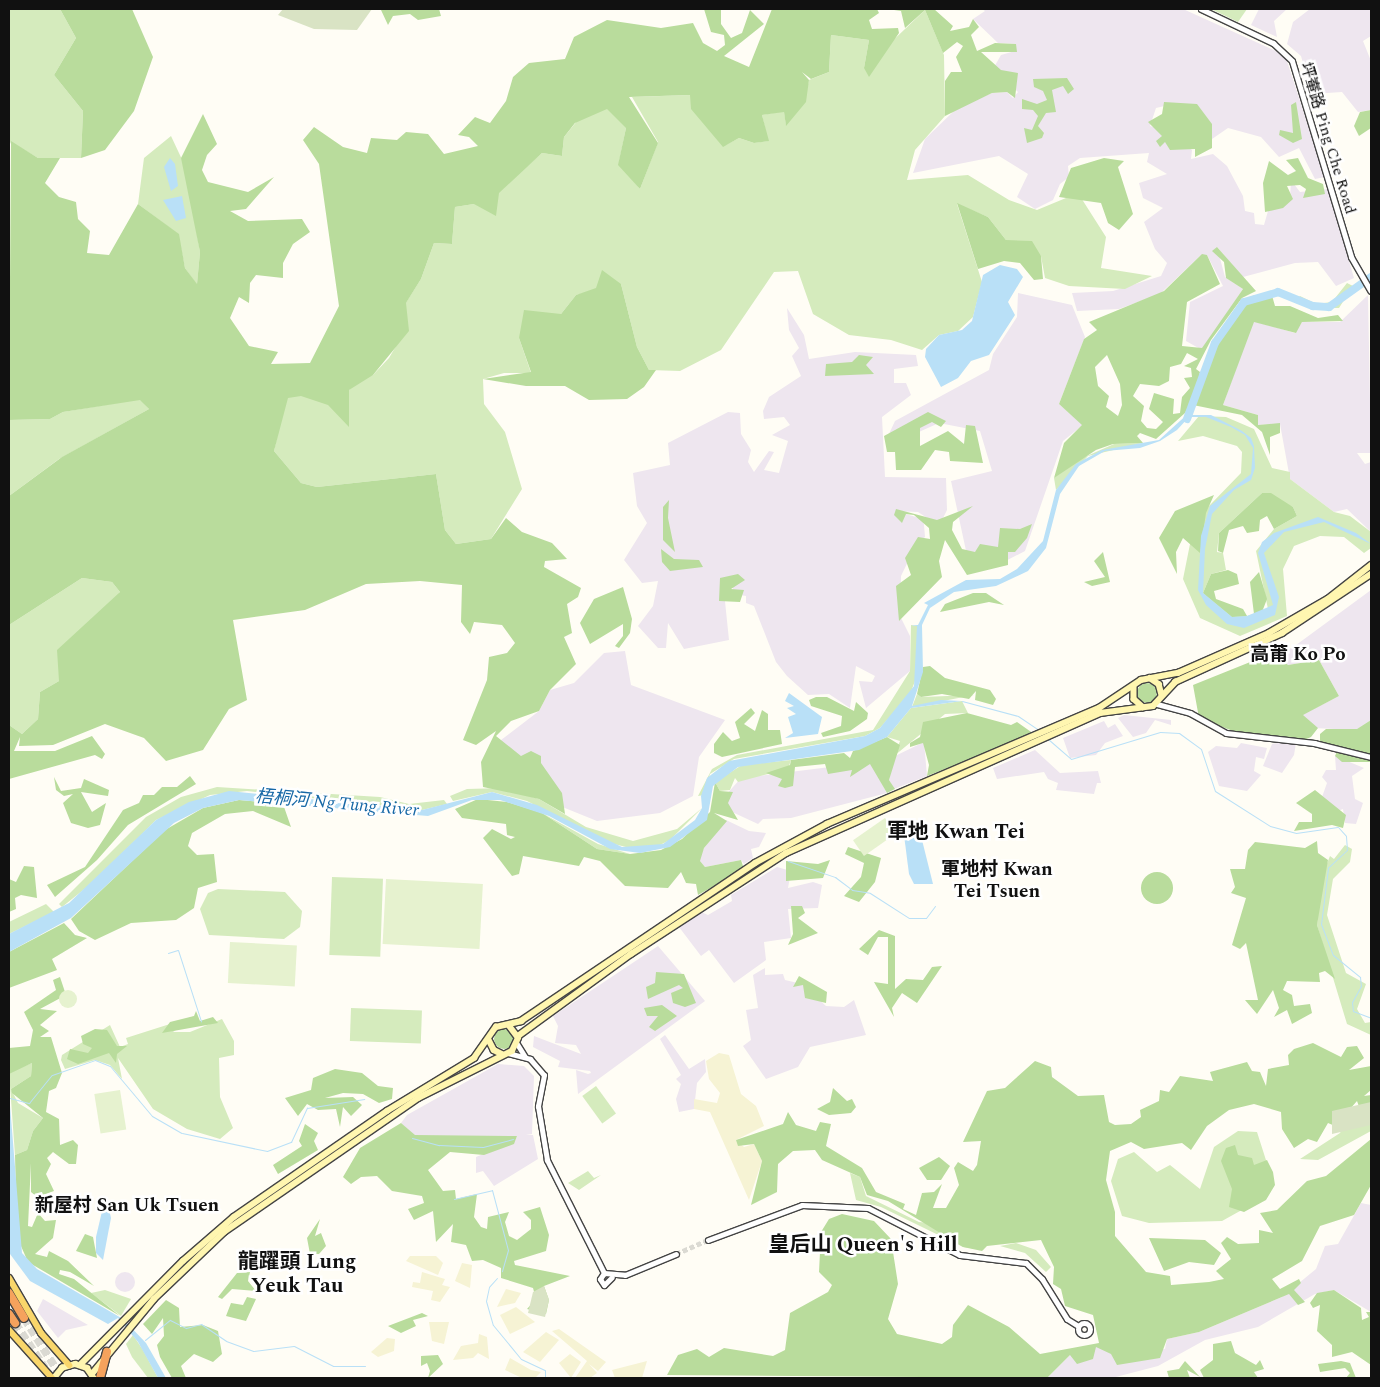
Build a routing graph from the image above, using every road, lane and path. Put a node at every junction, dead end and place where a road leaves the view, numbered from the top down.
1 (1201, 9) edge
2 (1370, 290) edge
3 (1371, 565) edge
4 (1371, 574) edge
5 (1148, 678) junction
6 (1136, 684) junction
7 (1162, 695) junction
8 (1158, 704) junction
9 (1145, 707) junction
10 (1048, 733) junction
11 (1034, 739) junction
12 (1371, 757) edge
13 (509, 1026) junction
14 (518, 1036) junction
15 (489, 1040) junction
16 (517, 1044) junction
17 (505, 1053) junction
18 (524, 1057) junction
19 (708, 1240) tunnel mouth
20 (676, 1254) tunnel mouth
21 (604, 1273) junction
22 (612, 1277) junction
23 (9, 1278) edge
24 (9, 1293) edge
25 (9, 1314) edge
26 (24, 1318) tunnel mouth
27 (15, 1323) tunnel mouth
28 (1078, 1326) dead end
29 (9, 1330) edge
30 (107, 1352) junction
31 (69, 1365) junction
32 (80, 1365) junction
33 (93, 1376) edge
34 (53, 1378) edge
35 (100, 1378) edge

1 - 2 street, 坪輋路 Ping Che Road
3 - 5 main road
4 - 7 main road
5 - 6 main road
5 - 7 main road
6 - 9 main road
6 - 10 main road
7 - 8 main road
8 - 9 main road
8 - 12 street
9 - 10 main road
10 - 11 main road
11 - 13 main road
11 - 14 main road
13 - 14 main road
13 - 15 main road
14 - 16 main road
15 - 17 main road
15 - 32 main road
16 - 17 main road
16 - 18 street
17 - 18 street
17 - 30 main road
18 - 21 street
19 - 28 street
20 - 22 street
21 - 22 street
21 - 22 street
23 - 31 main road
24 - 26 highway
25 - 27 highway
29 - 34 main road
30 - 33 main road
30 - 35 highway
31 - 32 main road
31 - 34 main road
32 - 33 main road

